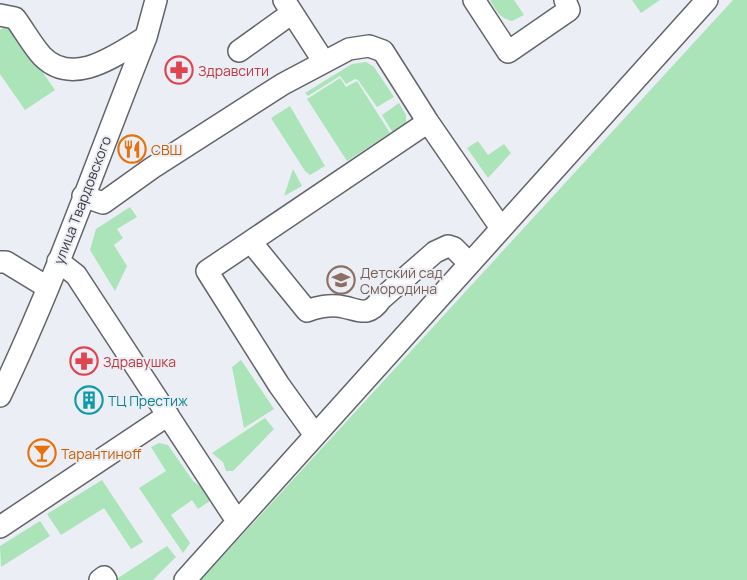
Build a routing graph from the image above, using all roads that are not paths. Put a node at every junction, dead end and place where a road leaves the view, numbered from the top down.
1 (156, 0) edge
2 (474, 0) edge
3 (565, 0) edge
4 (700, 3) edge
5 (288, 6) edge
6 (0, 15) edge
7 (146, 37) junction
8 (239, 51) dead end
9 (324, 62) junction
10 (428, 122) junction
11 (83, 196) junction
12 (501, 228) junction
13 (251, 242) junction
14 (58, 261) junction
15 (0, 262) edge
16 (470, 263) junction
17 (47, 286) junction
18 (0, 396) edge
19 (168, 415) junction
20 (315, 435) junction
21 (237, 521) junction
22 (0, 527) edge
23 (100, 580) edge
24 (106, 580) edge
25 (186, 580) edge

1 - 7 street, улица Твардовского
2 - 3 street
4 - 12 street
5 - 8 street
5 - 9 street
6 - 7 street
7 - 11 street, улица Твардовского
9 - 10 street
9 - 11 street
10 - 12 street
10 - 13 street
11 - 14 street, улица Твардовского
12 - 16 street
13 - 16 street
13 - 20 street
14 - 17 street, улица Твардовского
14 - 19 street
15 - 17 street
16 - 20 street
17 - 18 street, улица Твардовского
19 - 21 street
19 - 22 street
20 - 21 street
21 - 25 street
23 - 24 street

